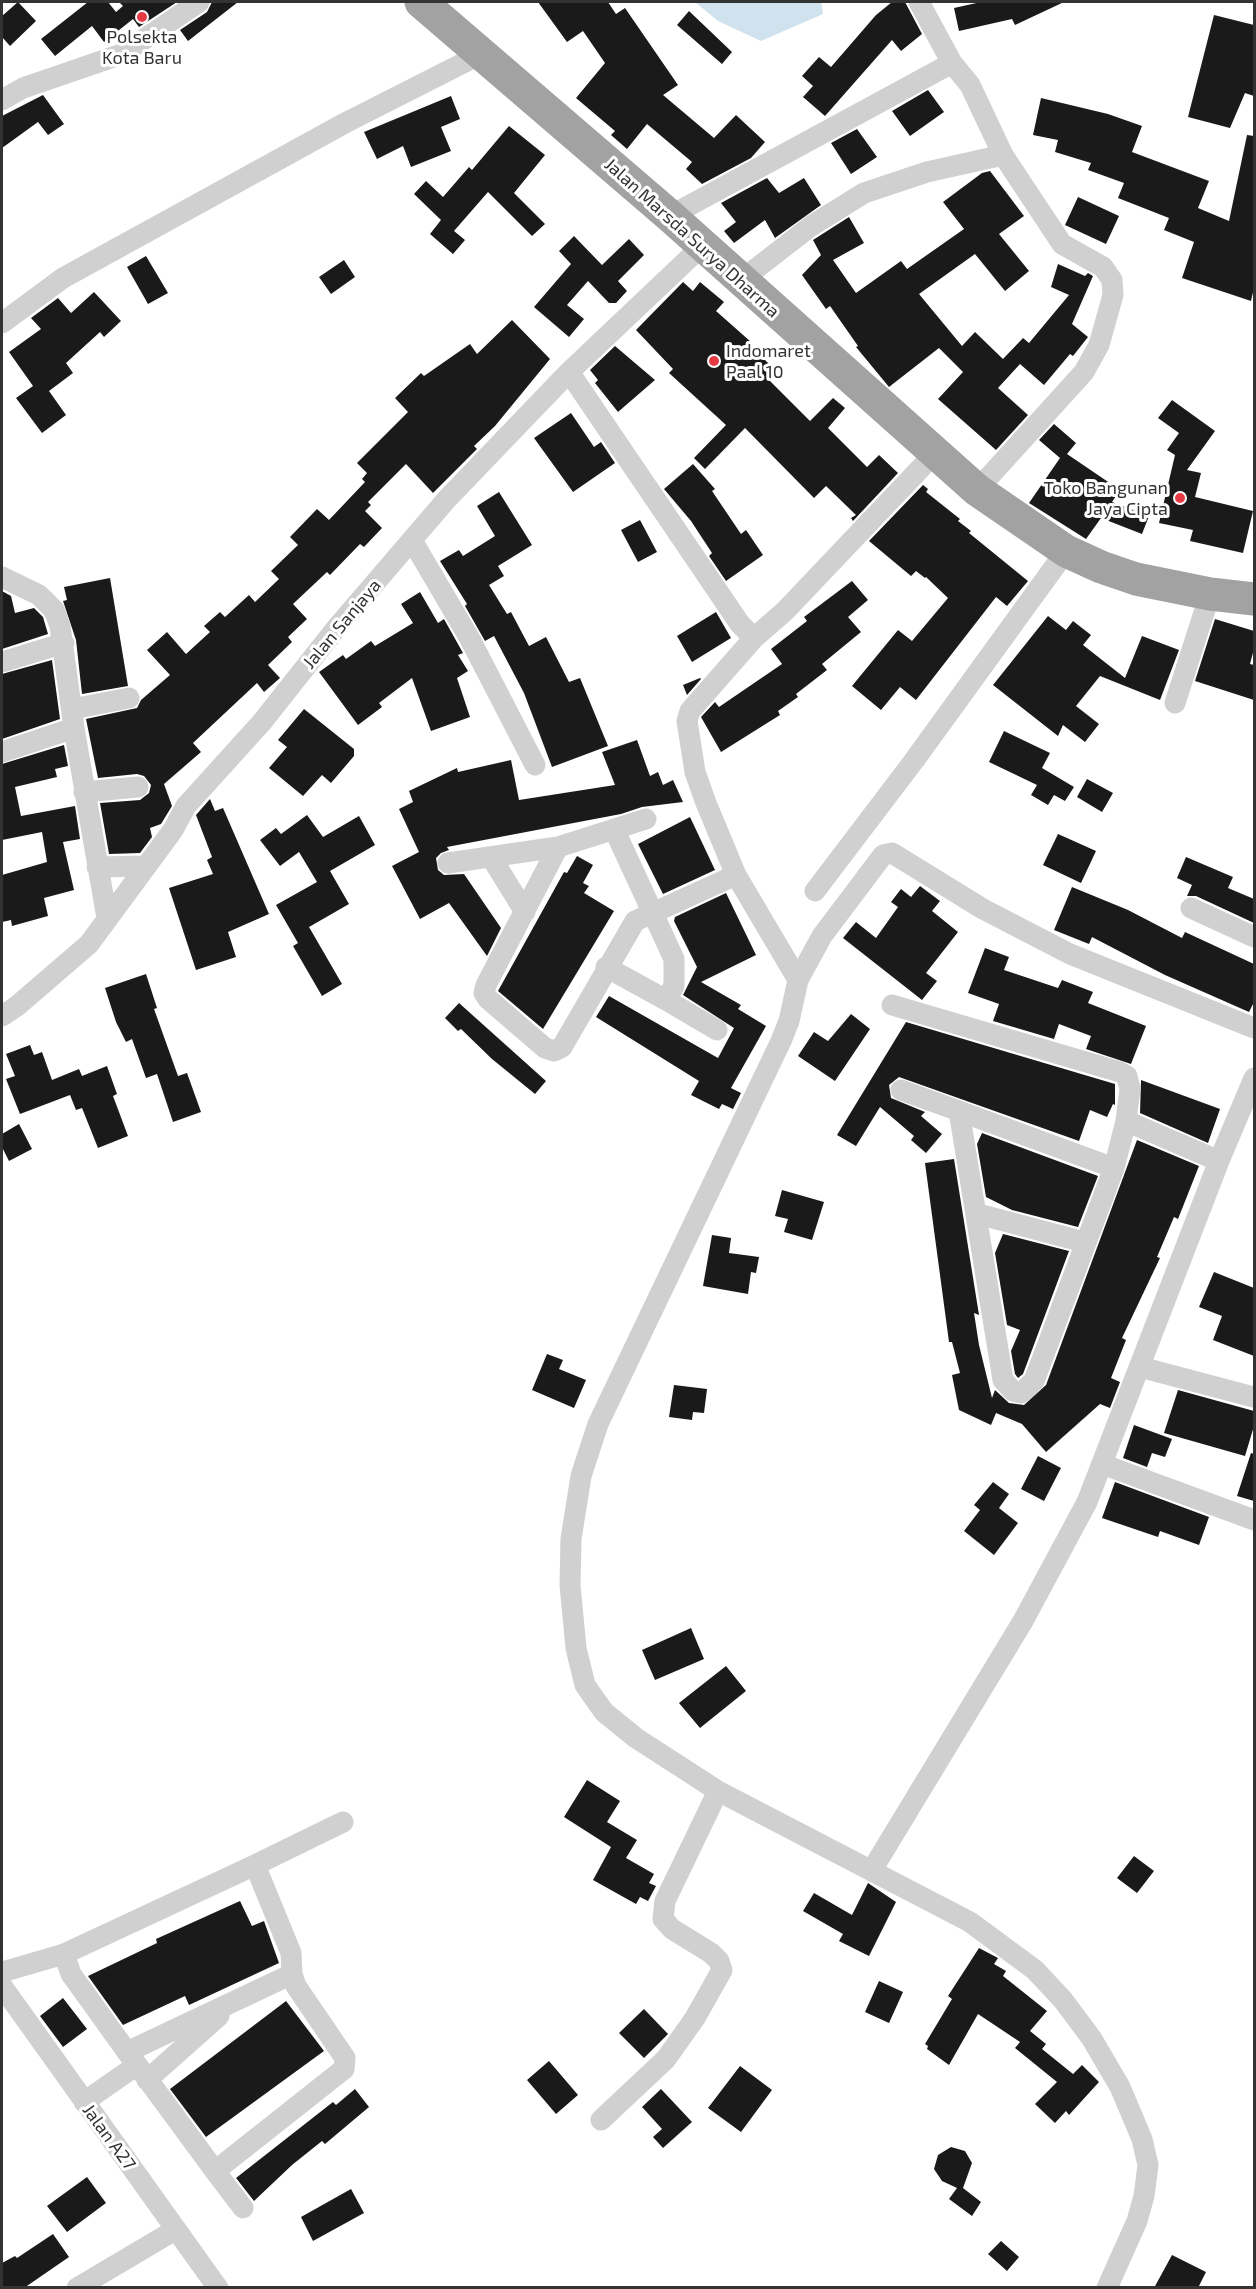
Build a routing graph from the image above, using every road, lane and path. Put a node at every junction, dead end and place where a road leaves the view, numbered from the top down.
1 (199, 2) edge
2 (421, 2) edge
3 (919, 2) edge
4 (481, 54) junction
5 (952, 63) junction
6 (2, 100) edge
7 (1003, 155) junction
8 (670, 216) junction
9 (702, 246) junction
10 (740, 281) junction
11 (2, 323) edge
12 (570, 372) junction
13 (936, 452) junction
14 (977, 490) junction
15 (413, 542) junction
16 (1066, 551) junction
17 (2, 577) edge
18 (1209, 594) junction
19 (1254, 598) edge
20 (754, 638) junction
21 (64, 643) junction
22 (2, 662) edge
23 (129, 698) dead end
24 (1175, 703) dead end
25 (73, 718) junction
26 (2, 752) edge
27 (535, 765) dead end
28 (138, 787) dead end
29 (84, 792) junction
30 (646, 819) dead end
31 (614, 830) junction
32 (558, 847) junction
33 (491, 856) junction
34 (448, 863) dead end
35 (146, 866) junction
36 (98, 867) junction
37 (736, 875) junction
38 (815, 891) dead end
39 (1191, 908) dead end
40 (525, 912) junction
41 (653, 913) junction
42 (107, 918) junction
43 (1254, 936) edge
44 (606, 967) junction
45 (798, 980) junction
46 (666, 1000) junction
47 (892, 1005) dead end
48 (2, 1016) edge
49 (1254, 1028) edge
50 (717, 1030) dead end
51 (1254, 1078) edge
52 (901, 1090) dead end
53 (959, 1111) junction
54 (1126, 1121) junction
55 (1219, 1161) junction
56 (1114, 1168) junction
57 (978, 1214) junction
58 (1084, 1242) junction
59 (1140, 1367) junction
60 (1254, 1397) edge
61 (1102, 1464) junction
62 (1254, 1520) edge
63 (718, 1791) junction
64 (343, 1822) dead end
65 (255, 1865) junction
66 (872, 1870) junction
67 (64, 1954) junction
68 (2, 1972) edge
69 (292, 1974) junction
70 (2, 1986) edge
71 (237, 2000) junction
72 (137, 2066) junction
73 (84, 2102) junction
74 (601, 2120) dead end
75 (215, 2171) junction
76 (243, 2208) dead end
77 (175, 2230) junction
78 (77, 2288) edge
79 (218, 2288) edge
80 (1107, 2288) edge

1 - 6 street
2 - 4 highway, Jalan Marsda Surya Dharma
3 - 5 street
4 - 8 highway, Jalan Marsda Surya Dharma
4 - 11 street
5 - 7 street
5 - 8 street
7 - 10 street
7 - 14 street
8 - 9 highway, Jalan Marsda Surya Dharma
9 - 10 highway, Jalan Marsda Surya Dharma
9 - 12 street, Jalan Sanjaya
10 - 13 highway, Jalan Marsda Surya Dharma
12 - 15 street, Jalan Sanjaya
12 - 20 street
13 - 14 highway, Jalan Marsda Surya Dharma
13 - 20 street
14 - 16 highway, Jalan Marsda Surya Dharma
15 - 27 street
15 - 35 street, Jalan Sanjaya
16 - 18 highway, Jalan Marsda Surya Dharma
16 - 38 street
17 - 21 street
18 - 19 highway, Jalan Marsda Surya Dharma
18 - 24 street
20 - 37 street
21 - 22 street
21 - 25 street
23 - 25 street
25 - 26 street
25 - 29 street
28 - 29 street
29 - 36 street
30 - 31 street
31 - 32 street
31 - 41 street
32 - 33 street
32 - 40 street
33 - 34 street
33 - 40 street
35 - 36 street
35 - 42 street, Jalan Sanjaya
36 - 42 street
37 - 41 street
37 - 45 street
39 - 43 street
40 - 44 street
41 - 44 street
41 - 46 street
42 - 48 street, Jalan Sanjaya
44 - 46 street
45 - 49 street
45 - 63 street
46 - 50 street
47 - 54 street
51 - 55 street
52 - 53 street
53 - 56 street
53 - 57 street
54 - 55 street
54 - 56 street
55 - 59 street
56 - 58 street
57 - 58 street
57 - 58 street
59 - 60 street
59 - 61 street
61 - 62 street
61 - 66 street
63 - 66 street
63 - 74 street
64 - 65 street
65 - 67 street
65 - 69 street
66 - 80 street
67 - 68 street
67 - 72 street
69 - 71 street
69 - 75 street
70 - 73 street, Jalan A27
71 - 72 street
71 - 72 street
72 - 73 street
72 - 75 street
73 - 77 street, Jalan A27
75 - 76 street
77 - 78 street
77 - 79 street, Jalan A27

